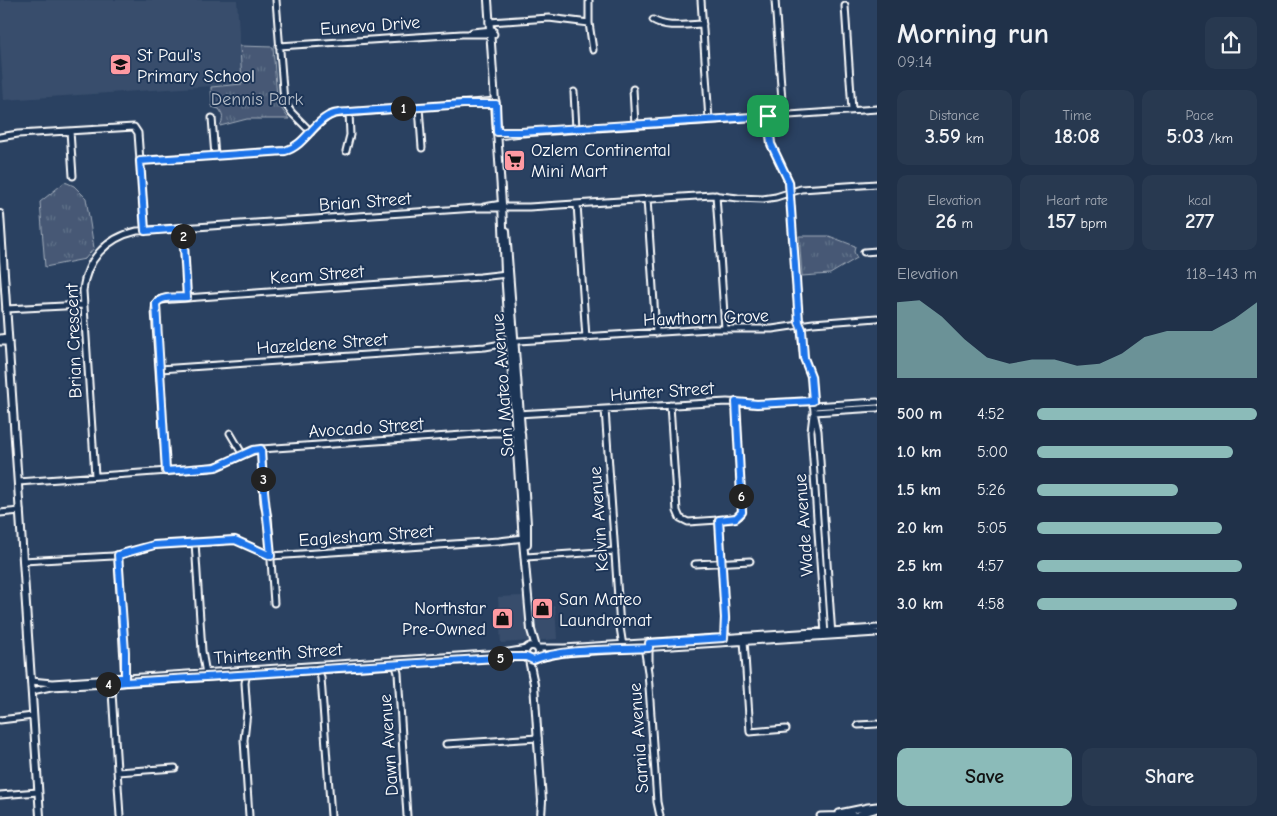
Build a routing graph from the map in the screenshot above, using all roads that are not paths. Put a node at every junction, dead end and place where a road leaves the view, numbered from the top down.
1 (276, 0) edge
2 (489, 0) edge
3 (589, 0) edge
4 (701, 0) edge
5 (775, 0) edge
6 (845, 6) dead end
7 (653, 20) dead end
8 (491, 21) junction
9 (589, 23) junction
10 (703, 24) junction
11 (492, 32) junction
12 (279, 46) junction
13 (593, 50) dead end
14 (633, 89) dead end
15 (574, 92) dead end
16 (496, 102) junction
17 (419, 107) junction
18 (877, 109) edge
19 (852, 110) junction
20 (349, 112) junction
21 (783, 115) junction
22 (768, 116) junction
23 (212, 118) dead end
24 (709, 120) junction
25 (635, 125) junction
26 (576, 129) junction
27 (70, 130) junction
28 (310, 132) junction
29 (497, 134) junction
30 (0, 135) edge
31 (422, 148) dead end
32 (346, 151) dead end
33 (215, 156) junction
34 (140, 161) junction
35 (73, 176) dead end
36 (877, 184) edge
37 (790, 192) junction
38 (716, 195) junction
39 (647, 199) junction
40 (578, 204) junction
41 (503, 207) junction
42 (0, 214) edge
43 (255, 223) joint
44 (183, 228) junction
45 (145, 231) junction
46 (877, 251) edge
47 (864, 252) dead end
48 (508, 276) junction
49 (187, 297) junction
50 (83, 305) junction
51 (6, 311) junction
52 (877, 318) edge
53 (800, 325) junction
54 (725, 329) junction
55 (656, 333) junction
56 (0, 338) edge
57 (586, 338) junction
58 (8, 340) junction
59 (0, 342) edge
60 (513, 344) junction
61 (160, 368) junction
62 (736, 402) junction
63 (877, 402) edge
64 (670, 405) junction
65 (813, 406) junction
66 (877, 408) edge
67 (605, 410) junction
68 (518, 416) junction
69 (519, 431) junction
70 (230, 432) dead end
71 (261, 449) junction
72 (243, 455) junction
73 (166, 471) junction
74 (95, 476) junction
75 (18, 481) junction
76 (20, 511) junction
77 (0, 512) edge
78 (719, 520) junction
79 (525, 539) junction
80 (195, 542) junction
81 (615, 552) junction
82 (118, 555) junction
83 (271, 556) junction
84 (526, 558) junction
85 (750, 561) dead end
86 (23, 562) junction
87 (721, 562) junction
88 (695, 564) dead end
89 (274, 603) dead end
90 (877, 628) edge
91 (531, 630) junction
92 (877, 632) edge
93 (832, 633) junction
94 (825, 634) junction
95 (744, 639) junction
96 (727, 640) junction
97 (647, 645) junction
98 (536, 647) junction
99 (621, 647) junction
100 (527, 648) junction
101 (528, 658) junction
102 (537, 658) junction
103 (397, 662) junction
104 (321, 667) junction
105 (244, 672) junction
106 (204, 675) junction
107 (127, 680) junction
108 (31, 681) junction
109 (111, 681) junction
110 (534, 684) junction
111 (32, 691) junction
112 (34, 718) junction
113 (0, 720) edge
114 (877, 724) edge
115 (858, 725) dead end
116 (786, 729) dead end
117 (538, 738) junction
118 (446, 744) dead end
119 (175, 768) dead end
120 (117, 772) junction
121 (38, 792) junction
122 (0, 794) edge
123 (542, 801) junction
124 (877, 807) edge
125 (40, 816) edge
126 (120, 816) edge
127 (249, 816) edge
128 (331, 816) edge
129 (407, 816) edge
130 (541, 816) edge
131 (546, 816) edge
132 (658, 816) edge
133 (820, 816) edge
134 (832, 816) edge

1 - 12 street
2 - 8 street, San Mateo Avenue
3 - 9 street
4 - 10 street
5 - 21 street
6 - 19 street
7 - 10 street
8 - 9 street
8 - 11 street, San Mateo Avenue
9 - 13 street
10 - 24 street
11 - 12 street, Euneva Drive
11 - 16 street, San Mateo Avenue
12 - 28 street
14 - 25 street
15 - 26 street
16 - 17 street
16 - 29 street, San Mateo Avenue
17 - 20 street
17 - 31 street
18 - 19 street
19 - 21 street
20 - 28 street
20 - 32 street
21 - 22 street
22 - 24 street
22 - 37 street, Wade Avenue
23 - 33 street
24 - 25 street
25 - 26 street
26 - 29 street
27 - 30 street
27 - 34 street
27 - 35 street
28 - 33 street
29 - 41 street, San Mateo Avenue
33 - 34 street
34 - 45 street
36 - 37 street, Brian Street
37 - 38 street, Brian Street
37 - 53 street, Wade Avenue
38 - 39 street, Brian Street
38 - 54 street
39 - 40 street, Brian Street
39 - 55 street
40 - 41 street, Brian Street
40 - 57 street
41 - 43 street, Brian Street
41 - 48 street, San Mateo Avenue
42 - 51 street
43 - 44 street, Brian Crescent
44 - 45 street, Brian Crescent
44 - 49 street
45 - 50 street, Brian Crescent
46 - 47 street
48 - 49 street, Keam Street
48 - 60 street, San Mateo Avenue
49 - 61 street, Keam Street
50 - 51 street
50 - 74 street, Brian Crescent
51 - 58 street
52 - 53 street, Hawthorn Grove
53 - 54 street, Hawthorn Grove
53 - 65 street, Wade Avenue
54 - 55 street, Hawthorn Grove
55 - 57 street, Hawthorn Grove
56 - 58 street
57 - 60 street, Hawthorn Grove
58 - 59 street
58 - 75 street
60 - 61 street, Hazeldene Street
60 - 68 street, San Mateo Avenue
61 - 73 street
62 - 64 street, Hunter Street
62 - 65 street, Hunter Street
62 - 78 street
63 - 65 street, Hunter Street
64 - 67 street, Hunter Street
64 - 78 street
65 - 66 street, Hunter Street
65 - 93 street, Wade Avenue
65 - 94 street, Wade Avenue
67 - 68 street, Hunter Street
67 - 81 street, Kelvin Avenue
68 - 69 street, San Mateo Avenue
69 - 71 street, Avocado Street
69 - 79 street, San Mateo Avenue
70 - 72 street
71 - 72 street, Avocado Street
71 - 83 street
72 - 73 street, Avocado Street
73 - 74 street, Avocado Street
74 - 75 street, Avocado Street
75 - 76 street
76 - 77 street
76 - 86 street
78 - 87 street
79 - 83 street, Eaglesham Street
79 - 84 street, San Mateo Avenue
80 - 82 street
80 - 83 street, Eaglesham Street
80 - 106 street
81 - 84 street
81 - 99 street, Kelvin Avenue
82 - 86 street
82 - 107 street
83 - 89 street
84 - 91 street, San Mateo Avenue
85 - 87 street
86 - 108 street
87 - 88 street
87 - 96 street
90 - 93 street
91 - 98 street, San Mateo Avenue
91 - 100 street, San Mateo Avenue
92 - 93 street
93 - 94 street
94 - 95 street
95 - 96 street
95 - 116 street
96 - 97 street
97 - 99 street
97 - 132 street, Sarnia Avenue
98 - 99 street
98 - 100 street
98 - 102 street
99 - 102 street
100 - 101 street
100 - 103 street, Thirteenth Street
101 - 102 street
101 - 103 street, Thirteenth Street
101 - 110 street
102 - 110 street
103 - 104 street, Thirteenth Street
103 - 129 street, Dawn Avenue
104 - 105 street, Thirteenth Street
104 - 128 street
105 - 106 street, Thirteenth Street
105 - 127 street
106 - 107 street, Thirteenth Street
107 - 109 street, Thirteenth Street
108 - 109 street, Thirteenth Street
108 - 111 street
109 - 111 street, Thirteenth Street
109 - 120 street
110 - 117 street
111 - 112 street
112 - 113 street
112 - 121 street
114 - 115 street
117 - 118 street
117 - 123 street
119 - 120 street
120 - 126 street
121 - 122 street
121 - 125 street
123 - 130 street
123 - 131 street
124 - 134 street
133 - 134 street

